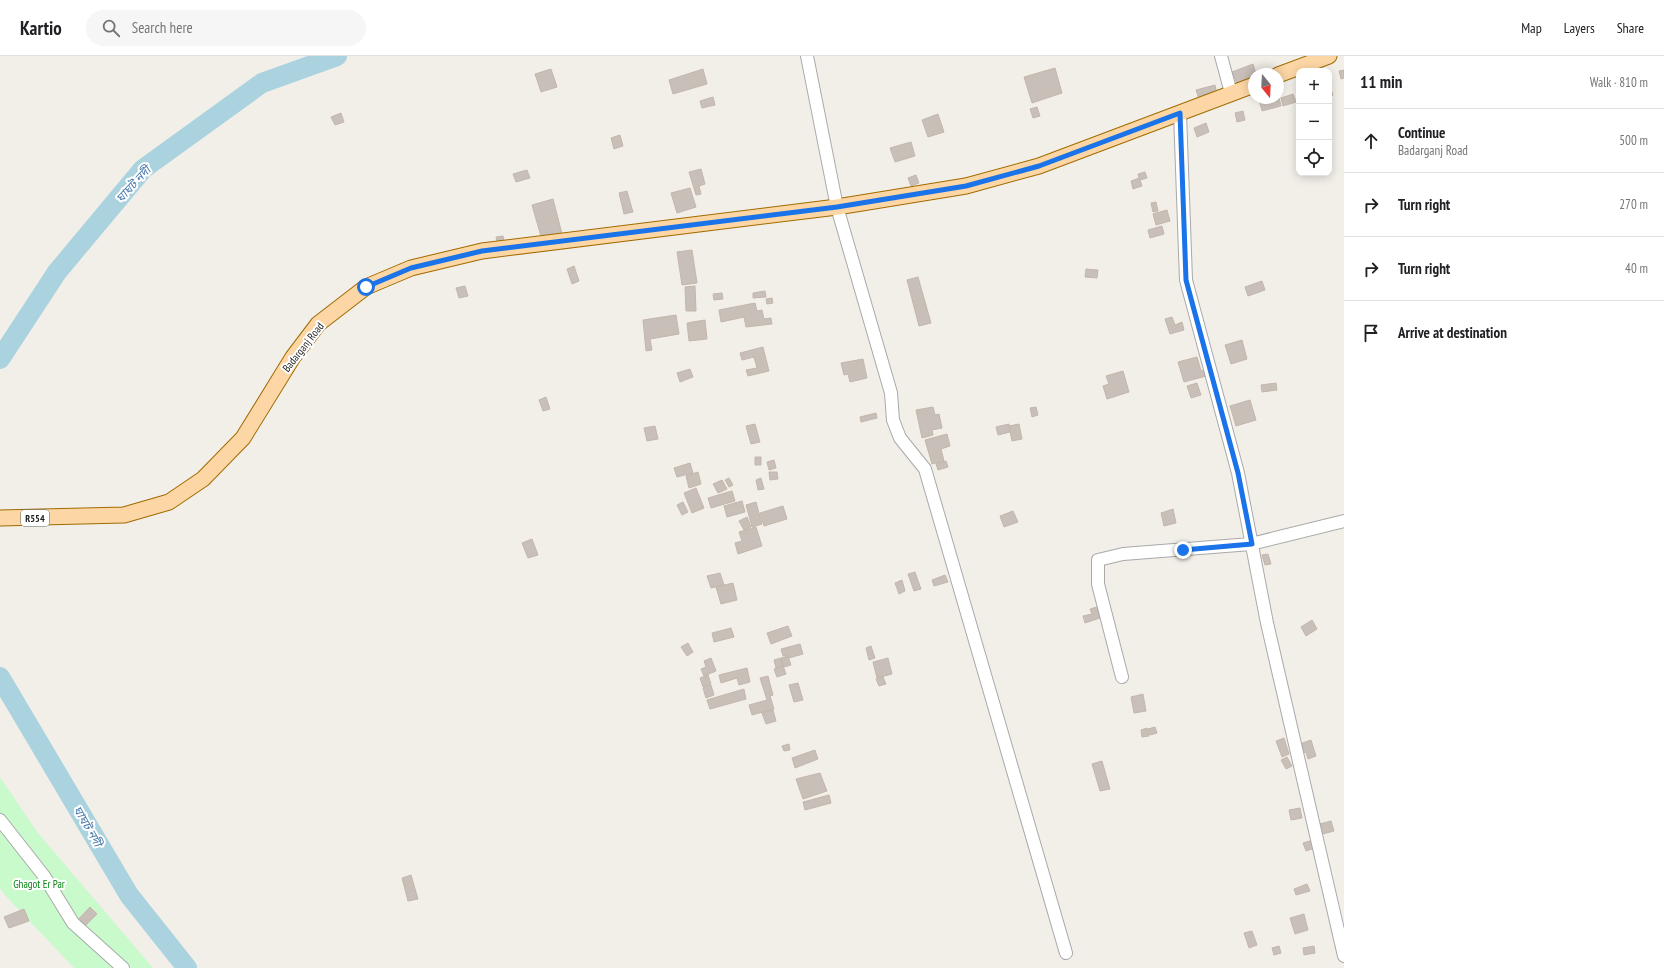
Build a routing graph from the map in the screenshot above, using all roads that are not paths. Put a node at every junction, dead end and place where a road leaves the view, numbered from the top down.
1 (807, 56) edge
2 (1221, 56) edge
3 (1329, 56) edge
4 (1284, 73) edge
5 (1248, 86) edge
6 (1231, 93) junction
7 (1180, 113) junction
8 (837, 207) junction
9 (0, 518) edge
10 (1344, 521) edge
11 (1252, 544) junction
12 (1122, 677) dead end
13 (0, 820) edge
14 (1066, 953) dead end
15 (1344, 956) edge
16 (123, 968) edge

1 - 8 street
2 - 6 street
3 - 4 main road
5 - 6 main road, Badarganj Road / R554
6 - 7 main road, Badarganj Road / R554
7 - 8 main road, Badarganj Road / R554
7 - 11 street
8 - 9 main road, Badarganj Road / R554
8 - 14 street
10 - 11 street
11 - 12 street
11 - 15 street
13 - 16 street

